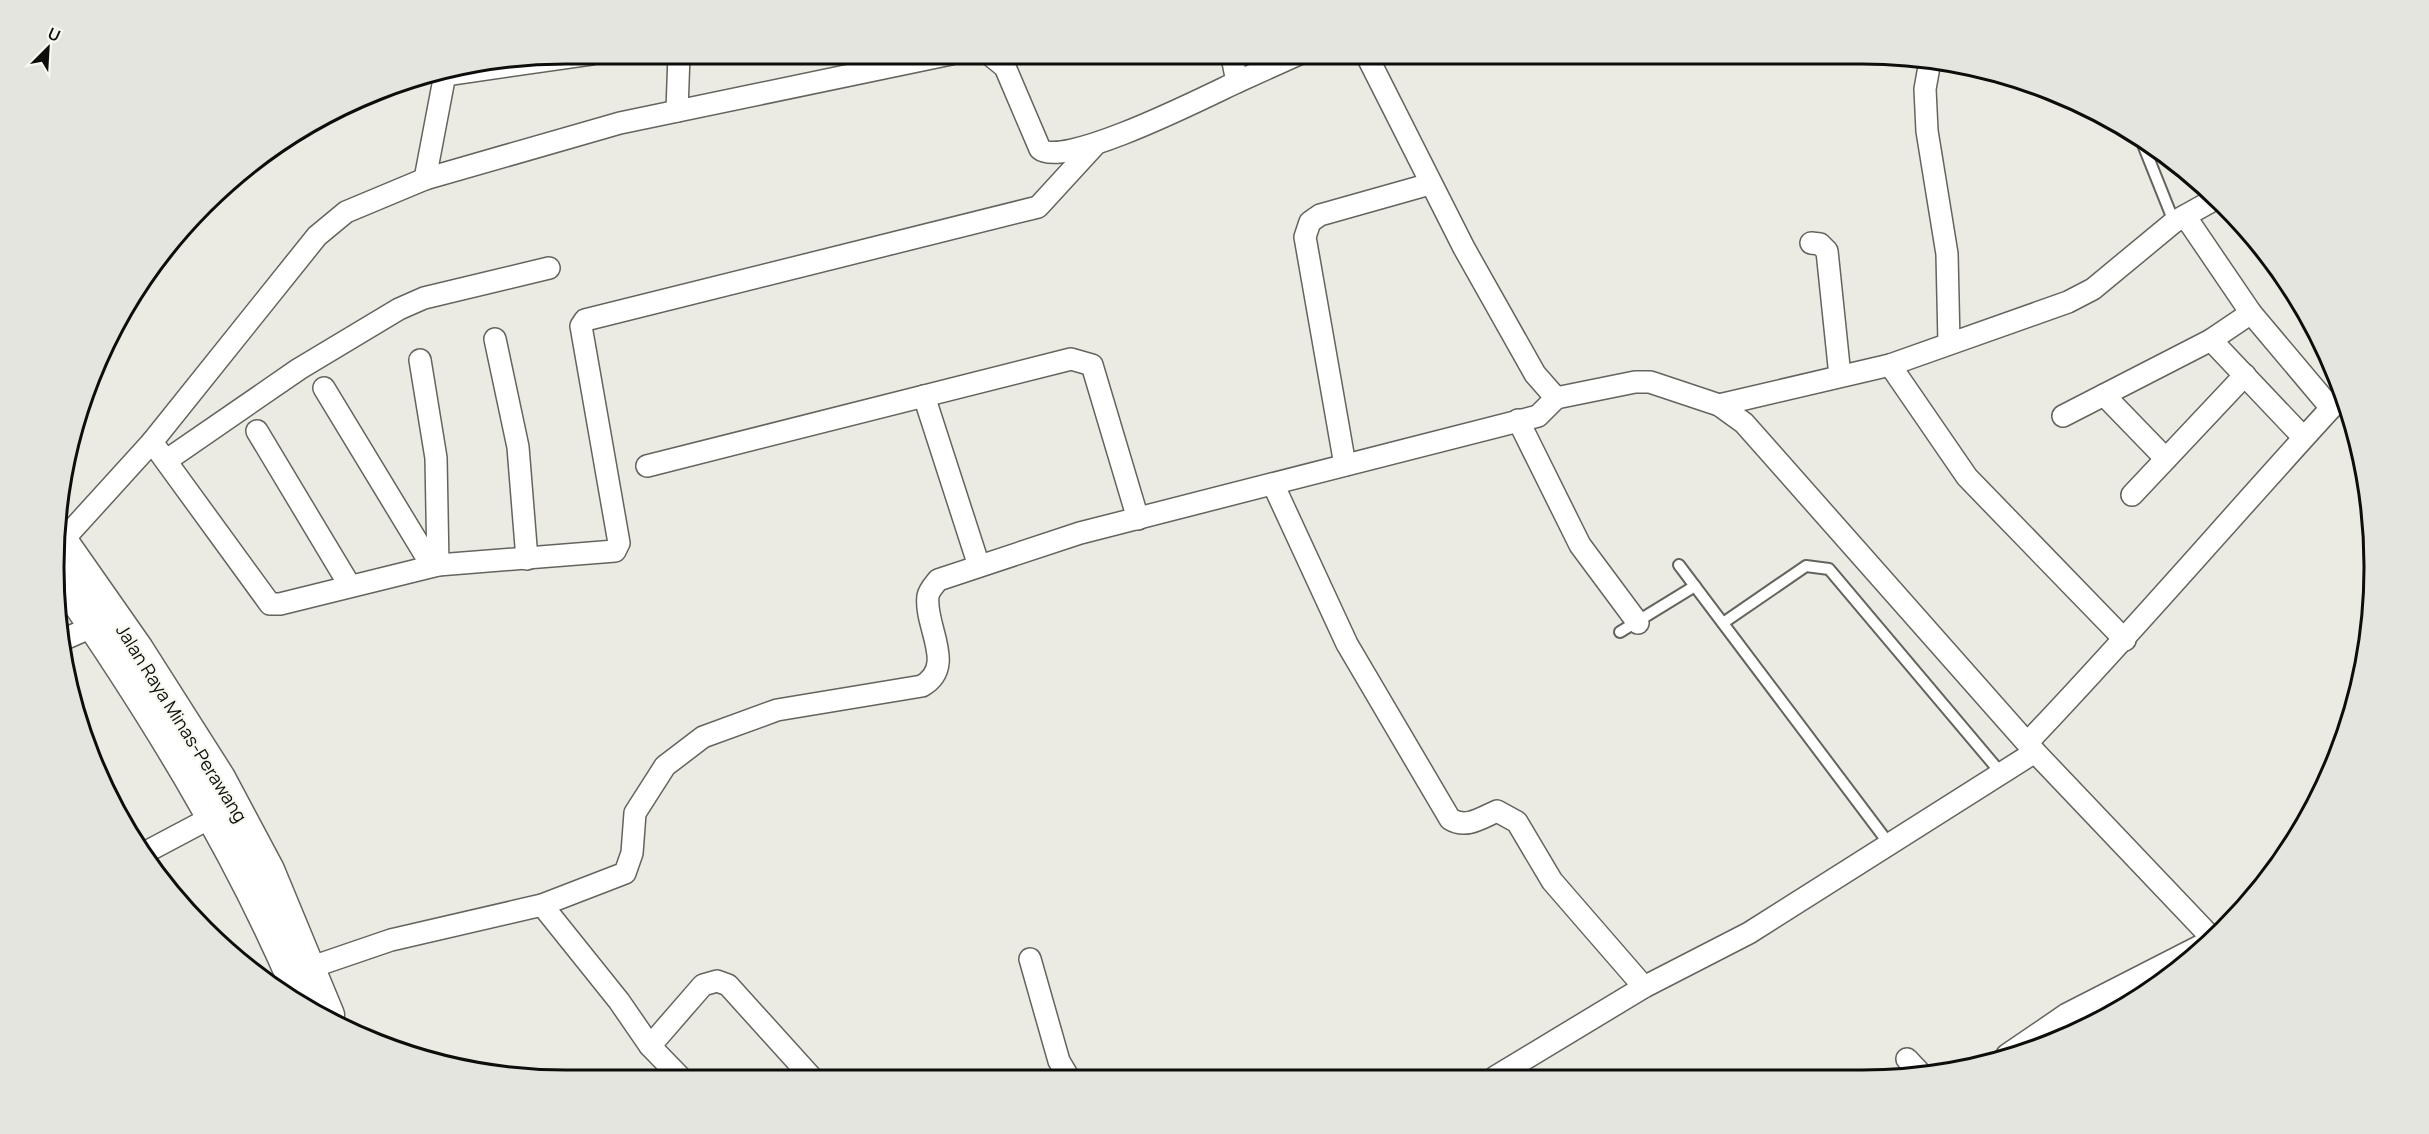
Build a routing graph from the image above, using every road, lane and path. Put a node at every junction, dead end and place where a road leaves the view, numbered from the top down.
1 (679, 64) edge
2 (903, 64) edge
3 (1001, 64) edge
4 (1233, 64) edge
5 (1277, 64) edge
6 (1371, 64) edge
7 (1929, 69) edge
8 (444, 80) edge
9 (1237, 82) junction
10 (677, 111) junction
11 (1094, 146) junction
12 (2144, 151) edge
13 (425, 179) junction
14 (1430, 184) junction
15 (2208, 203) edge
16 (2180, 219) junction
17 (1811, 243) dead end
18 (549, 268) dead end
19 (2251, 313) junction
20 (495, 339) dead end
21 (2211, 340) junction
22 (1949, 343) junction
23 (420, 360) dead end
24 (1890, 364) junction
25 (2245, 375) junction
26 (1840, 376) junction
27 (324, 388) dead end
28 (2104, 395) junction
29 (924, 396) junction
30 (1556, 398) junction
31 (2336, 400) edge
32 (2337, 401) edge
33 (1719, 405) junction
34 (2063, 416) dead end
35 (1518, 420) junction
36 (257, 431) dead end
37 (2303, 437) junction
38 (152, 442) junction
39 (2166, 459) junction
40 (167, 460) junction
41 (1345, 465) junction
42 (647, 466) dead end
43 (1273, 484) junction
44 (2132, 495) dead end
45 (1138, 519) junction
46 (66, 536) edge
47 (65, 545) edge
48 (527, 559) junction
49 (1679, 565) dead end
50 (435, 566) junction
51 (979, 566) junction
52 (65, 584) edge
53 (350, 586) junction
54 (1695, 586) junction
55 (1723, 623) junction
56 (94, 626) junction
57 (1629, 627) joint
58 (70, 637) edge
59 (2125, 640) junction
60 (2032, 747) junction
61 (2001, 773) junction
62 (212, 817) junction
63 (1890, 845) junction
64 (151, 849) edge
65 (542, 905) junction
66 (2206, 932) edge
67 (2179, 957) edge
68 (1030, 959) dead end
69 (309, 968) junction
70 (1644, 987) junction
71 (297, 991) edge
72 (326, 1007) edge
73 (2046, 1034) edge
74 (650, 1046) junction
75 (1907, 1059) dead end
76 (1914, 1066) edge
77 (673, 1070) edge
78 (805, 1070) edge
79 (1064, 1070) edge
80 (1507, 1070) edge

1 - 10 street
2 - 10 street
3 - 11 street
4 - 9 street
5 - 9 street
6 - 14 street
7 - 22 street
8 - 13 street
9 - 11 street
10 - 13 street
11 - 48 street
12 - 16 lane
13 - 38 street
14 - 30 street
14 - 41 street
15 - 16 street
16 - 19 street
16 - 22 street
17 - 26 street
18 - 40 street
19 - 21 street
19 - 31 street
20 - 48 street
21 - 25 street
21 - 28 street
22 - 24 street
23 - 50 street
24 - 26 street
24 - 59 street
25 - 37 street
25 - 39 street
26 - 33 street
27 - 50 street
28 - 34 street
28 - 39 street
29 - 42 street
29 - 45 street
29 - 51 street
30 - 33 street
30 - 35 street
32 - 37 street
33 - 60 street
35 - 41 street
35 - 57 street
36 - 53 street
37 - 59 street
38 - 40 street
38 - 46 street
39 - 44 street
40 - 53 street
41 - 43 street
43 - 45 street
43 - 70 street
45 - 51 street
47 - 69 main road, Jalan Raya Minas-Perawang
48 - 50 street
49 - 54 lane
50 - 53 street
51 - 65 street
52 - 56 main road, Jalan Raya Minas-Perawang
54 - 55 lane
54 - 57 lane
55 - 61 lane
55 - 63 lane
56 - 58 street
56 - 62 main road, Jalan Raya Minas-Perawang
59 - 60 street
60 - 61 street
60 - 66 street
61 - 63 street
62 - 64 street
62 - 71 main road, Jalan Raya Minas-Perawang
63 - 70 street
65 - 69 street
65 - 74 street
67 - 73 street
68 - 79 street
69 - 72 main road, Jalan Raya Minas-Perawang
70 - 80 street
74 - 77 street
74 - 78 street
75 - 76 street

